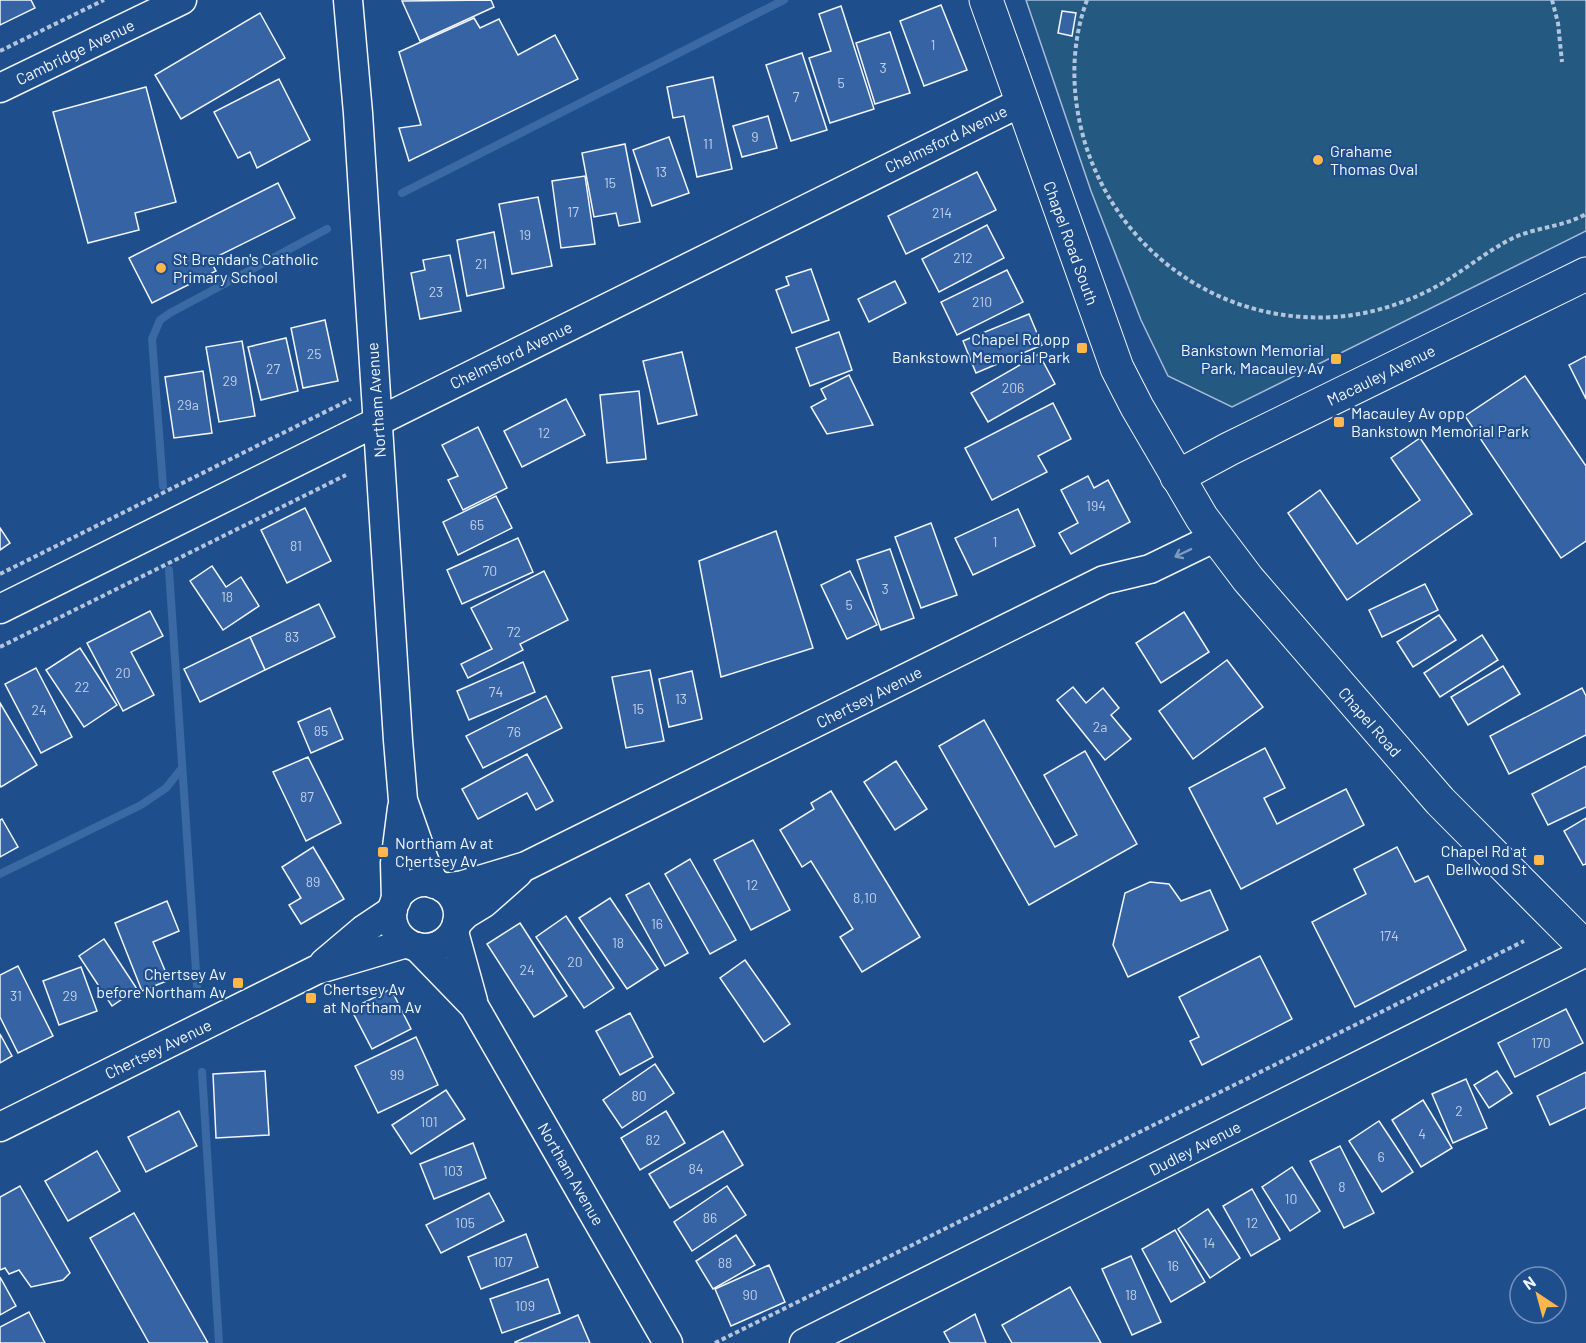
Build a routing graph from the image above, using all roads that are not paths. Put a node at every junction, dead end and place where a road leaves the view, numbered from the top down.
1 (182, 0) edge
2 (348, 0) edge
3 (986, 0) edge
4 (0, 88) edge
5 (1022, 102) junction
6 (1586, 274) edge
7 (378, 422) junction
8 (1177, 477) junction
9 (1216, 537) junction
10 (0, 609) edge
11 (404, 800) junction
12 (526, 866) junction
13 (439, 886) junction
14 (394, 905) junction
15 (455, 927) junction
16 (412, 945) junction
17 (1586, 950) edge
18 (316, 970) junction
19 (474, 1006) junction
20 (0, 1127) edge
21 (668, 1343) edge
22 (804, 1343) edge

1 - 4 street, Cambridge Avenue
2 - 7 street, Northam Avenue
3 - 5 main road, Chapel Road South
5 - 7 street, Chelmsford Avenue
5 - 8 main road, Chapel Road South
6 - 8 main road, Macauley Avenue
7 - 10 street, Chelmsford Avenue
7 - 11 street, Northam Avenue
8 - 9 main road, Chapel Road
9 -> 12 street, Chertsey Avenue
9 - 17 main road, Chapel Road
11 - 13 street, Northam Avenue
11 - 14 street, Northam Avenue
12 - 13 street, Chertsey Avenue
12 - 15 street, Chertsey Avenue
13 - 14 street
13 - 15 street
14 - 16 street
14 - 18 street, Chertsey Avenue
15 - 16 street
15 - 19 street, Northam Avenue
16 - 18 street, Chertsey Avenue
16 - 19 street, Northam Avenue
17 - 22 street, Dudley Avenue
18 - 20 street, Chertsey Avenue
19 - 21 street, Northam Avenue

